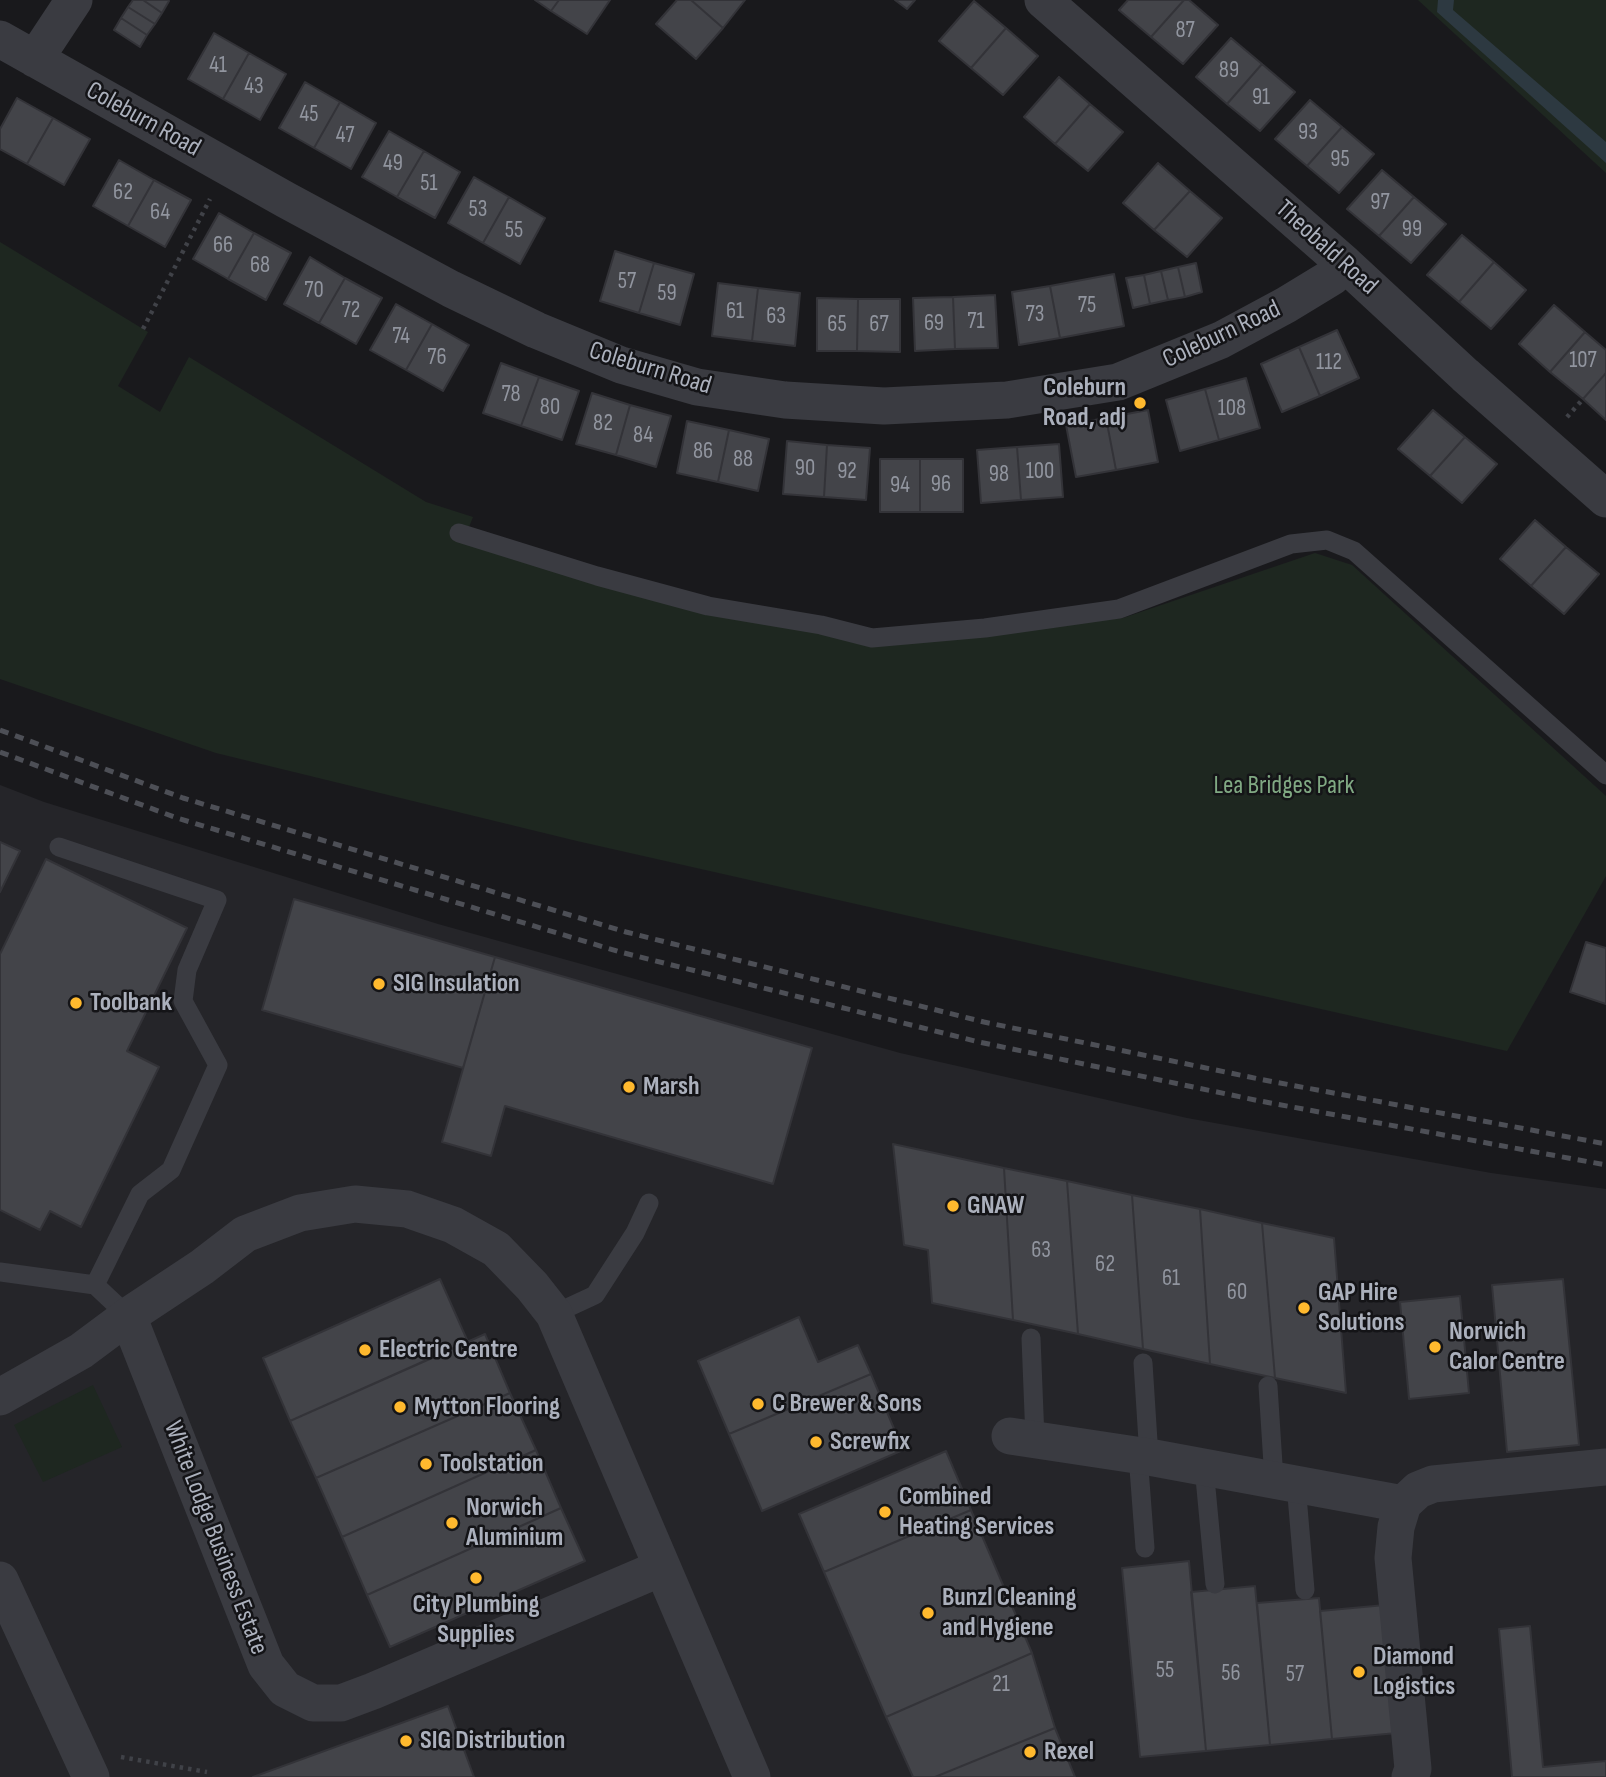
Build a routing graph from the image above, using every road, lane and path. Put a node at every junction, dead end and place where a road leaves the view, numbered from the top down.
1 (74, 0) edge
2 (1043, 0) edge
3 (0, 39) edge
4 (35, 59) junction
5 (226, 167) junction
6 (1345, 264) junction
7 (143, 329) dead end
8 (1606, 499) edge
9 (459, 533) dead end
10 (1606, 775) edge
11 (59, 847) dead end
12 (649, 1203) dead end
13 (1, 1274) edge
14 (95, 1285) junction
15 (554, 1314) junction
16 (128, 1315) junction
17 (1031, 1338) dead end
18 (1143, 1363) dead end
19 (1268, 1386) dead end
20 (0, 1397) edge
21 (1023, 1438) joint
22 (1144, 1456) junction
23 (1204, 1467) junction
24 (1606, 1468) edge
25 (1285, 1482) junction
26 (1404, 1504) junction
27 (1145, 1548) dead end
28 (661, 1568) junction
29 (0, 1580) edge
30 (1215, 1584) dead end
31 (1305, 1590) dead end
32 (84, 1763) edge
33 (207, 1772) dead end
34 (752, 1777) edge
35 (1410, 1777) edge

1 - 4 street
2 - 6 street, Theobald Road
3 - 4 street, Coleburn Road
4 - 5 street, Coleburn Road
5 - 6 street, Coleburn Road
5 - 7 path
6 - 8 street, Theobald Road
9 - 10 lane
11 - 14 lane
12 - 15 lane
13 - 14 lane
14 - 16 lane
15 - 16 street
15 - 28 street
16 - 20 street
16 - 28 street, White Lodge Business Estate
17 - 21 lane
18 - 22 lane
19 - 25 lane
21 - 22 street
22 - 23 street
22 - 27 lane
23 - 25 street
23 - 30 lane
24 - 26 street
25 - 26 street
25 - 31 lane
26 - 35 street
28 - 34 street
29 - 32 street
32 - 33 path

